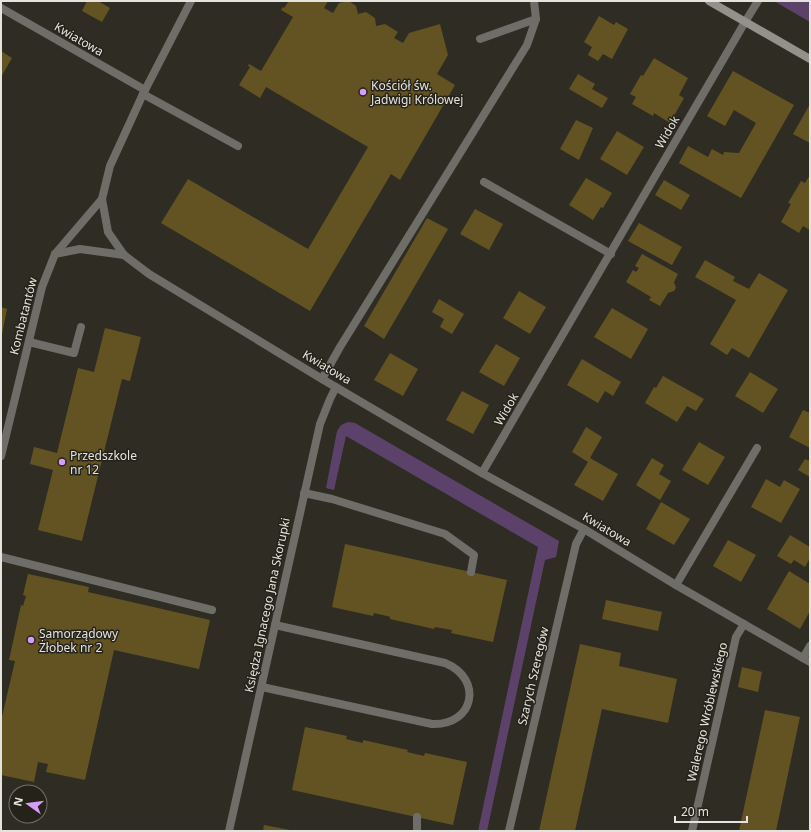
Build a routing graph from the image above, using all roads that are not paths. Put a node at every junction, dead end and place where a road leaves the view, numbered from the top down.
1 (191, 1) edge
2 (534, 1) edge
3 (709, 1) edge
4 (758, 1) edge
5 (1, 8) edge
6 (536, 19) junction
7 (745, 22) junction
8 (480, 39) dead end
9 (810, 59) edge
10 (144, 92) junction
11 (238, 146) dead end
12 (484, 182) dead end
13 (102, 199) junction
14 (55, 254) junction
15 (611, 254) junction
16 (124, 255) junction
17 (81, 327) dead end
18 (29, 342) junction
19 (322, 379) junction
20 (336, 387) junction
21 (757, 448) dead end
22 (1, 456) edge
23 (482, 473) junction
24 (304, 493) junction
25 (584, 529) junction
26 (1, 557) edge
27 (471, 572) dead end
28 (676, 585) junction
29 (212, 610) dead end
30 (744, 624) junction
31 (275, 625) junction
32 (810, 646) edge
33 (807, 660) edge
34 (262, 687) junction
35 (417, 817) dead end
36 (229, 831) edge
37 (417, 831) edge
38 (509, 831) edge
39 (692, 831) edge

1 - 10 street, Kwiatowa
2 - 6 street
3 - 7 main road
4 - 7 street, Widok
5 - 10 street, Kwiatowa
6 - 8 street
6 - 19 street
7 - 9 main road
7 - 15 street, Widok
10 - 11 street
10 - 13 street, Kwiatowa
12 - 15 street
13 - 14 street, Kombatantów
13 - 16 street, Kwiatowa
14 - 16 street
14 - 18 street, Kombatantów
15 - 23 street, Widok
16 - 19 street, Kwiatowa
17 - 18 street
18 - 22 street, Kombatantów
19 - 20 street, Kwiatowa
20 - 23 street, Kwiatowa
20 - 24 street, Księdza Ignacego Jana Skorupki
21 - 28 street
23 - 25 street, Kwiatowa
24 - 27 street
24 - 31 street, Księdza Ignacego Jana Skorupki
25 - 28 street, Kwiatowa
25 - 38 street, Szarych Szeregów
26 - 29 street
28 - 30 street, Kwiatowa
30 - 33 street, Kwiatowa
30 - 39 street, Walerego Wróblewskiego
31 - 34 street, Księdza Ignacego Jana Skorupki
31 - 34 street
32 - 33 street, Kwiatowa
34 - 36 street, Księdza Ignacego Jana Skorupki
35 - 37 street

